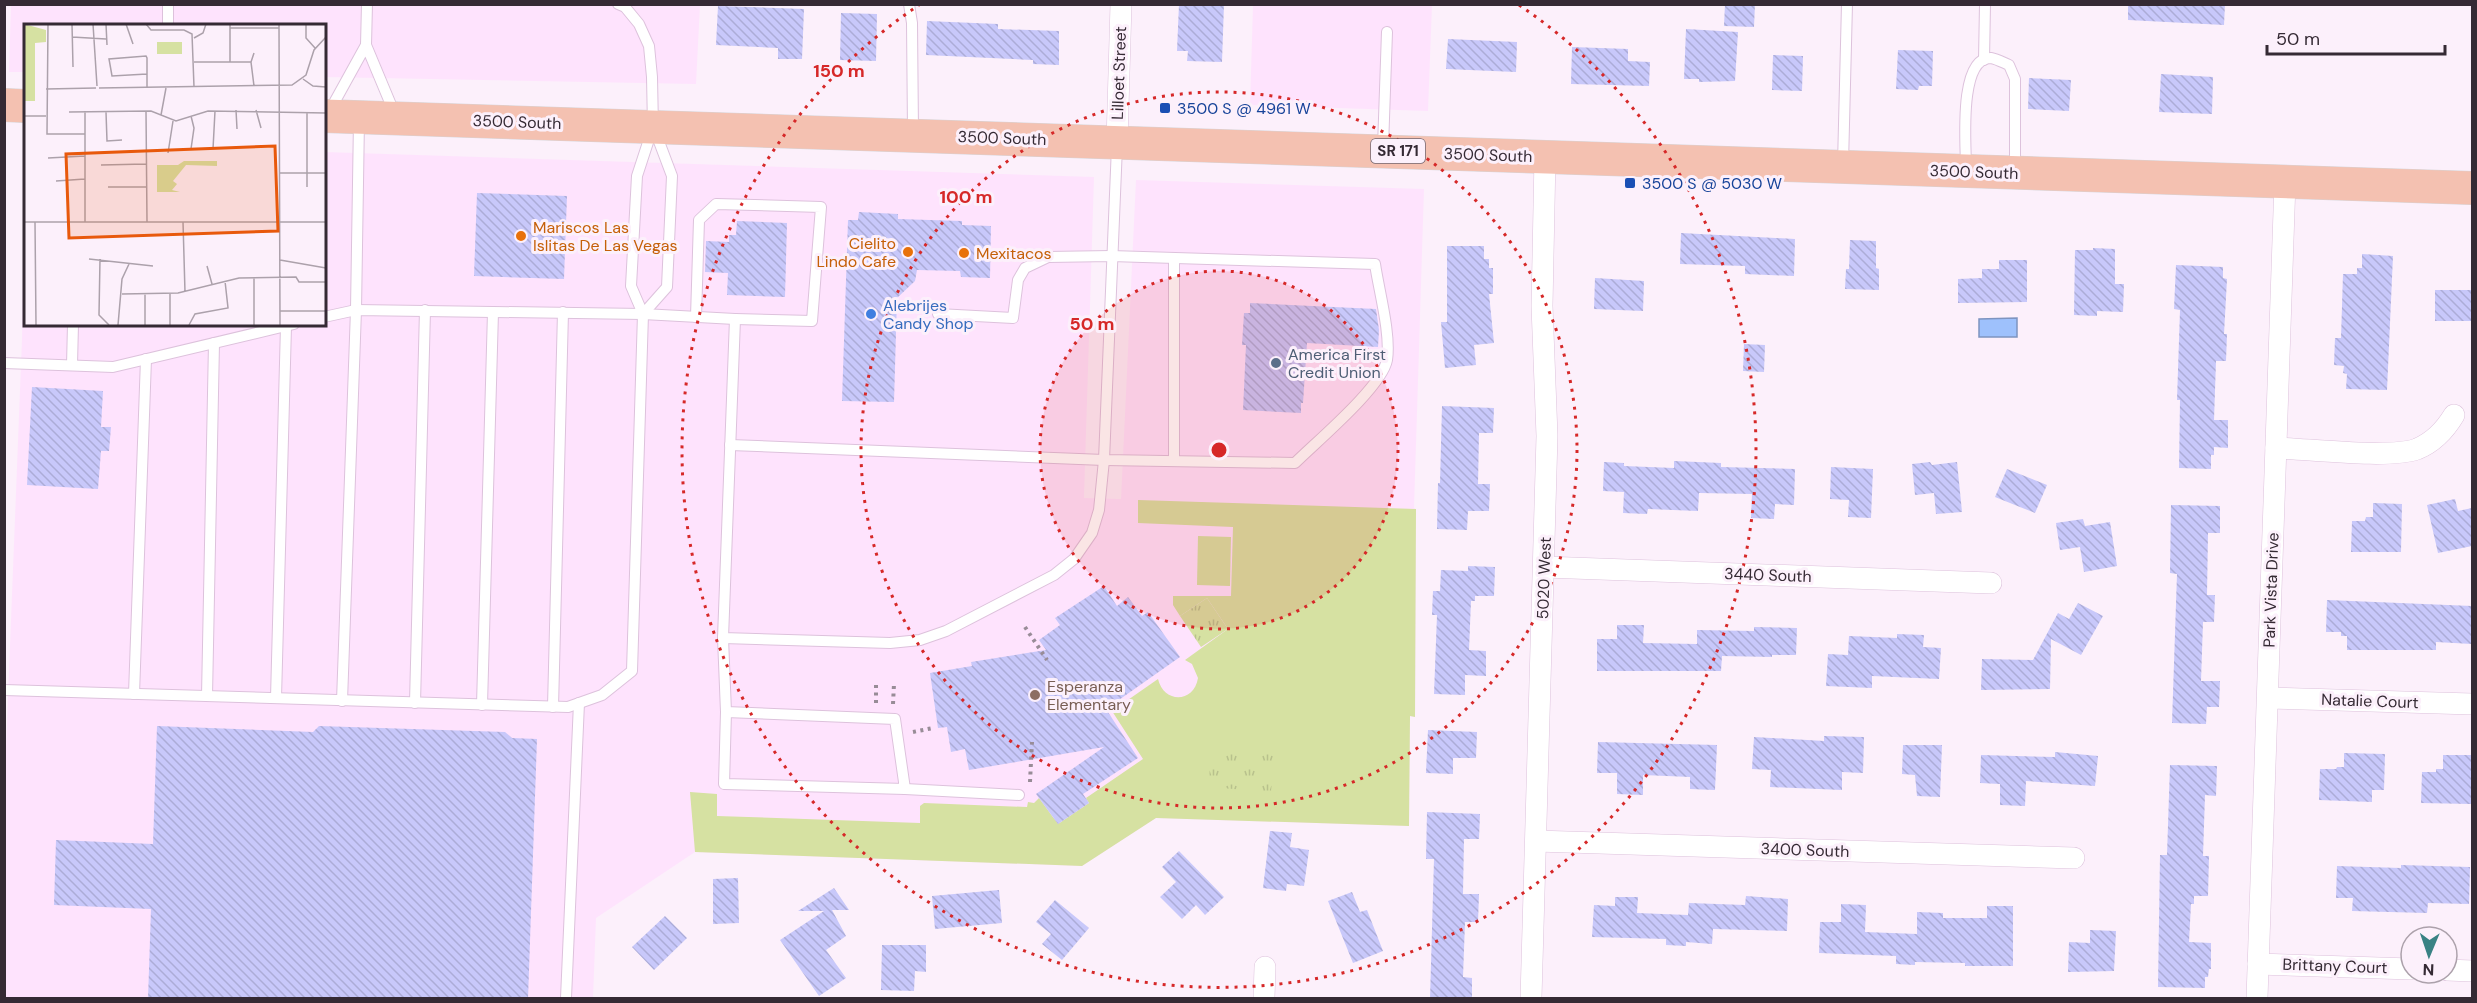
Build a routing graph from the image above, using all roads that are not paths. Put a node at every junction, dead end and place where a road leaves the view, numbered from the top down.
1 (168, 4) edge
2 (367, 4) edge
3 (618, 4) edge
4 (909, 4) edge
5 (1121, 4) edge
6 (1847, 4) edge
7 (1985, 4) edge
8 (633, 10) edge
9 (168, 24) edge
10 (1387, 32) dead end
11 (366, 45) junction
12 (1984, 60) junction
13 (4, 105) edge
14 (24, 106) edge
15 (326, 114) edge
16 (326, 116) edge
17 (359, 117) junction
18 (397, 118) junction
19 (653, 127) junction
20 (913, 135) junction
21 (1117, 142) junction
22 (1383, 151) junction
23 (1545, 157) junction
24 (1843, 167) junction
25 (1966, 171) junction
26 (2015, 173) junction
27 (2285, 182) junction
28 (2472, 188) edge
29 (1111, 256) junction
30 (1174, 258) junction
31 (356, 310) junction
32 (425, 310) junction
33 (493, 312) junction
34 (563, 312) junction
35 (643, 314) junction
36 (938, 314) dead end
37 (326, 317) edge
38 (696, 317) junction
39 (735, 319) junction
40 (73, 326) edge
41 (286, 326) edge
42 (290, 326) edge
43 (214, 343) junction
44 (146, 359) junction
45 (4, 363) edge
46 (72, 365) junction
47 (2454, 415) dead end
48 (730, 445) junction
49 (2276, 448) junction
50 (1104, 460) junction
51 (1174, 460) junction
52 (1545, 567) junction
53 (1990, 583) dead end
54 (723, 638) junction
55 (4, 690) edge
56 (134, 694) junction
57 (207, 696) junction
58 (276, 698) junction
59 (2268, 698) junction
60 (342, 701) junction
61 (415, 703) junction
62 (2472, 704) edge
63 (482, 705) junction
64 (574, 705) junction
65 (553, 707) junction
66 (726, 712) junction
67 (905, 789) junction
68 (1019, 795) dead end
69 (1536, 841) junction
70 (2074, 858) dead end
71 (2259, 964) junction
72 (1265, 967) dead end
73 (2399, 969) edge
74 (566, 999) edge
75 (1264, 999) edge
76 (1531, 999) edge
77 (2257, 999) edge

1 - 9 lane
2 - 11 lane
3 - 8 lane
4 - 20 lane
5 - 21 street, Lilloet Street
6 - 24 lane
7 - 12 lane
8 - 19 lane
10 - 22 lane
11 - 15 lane
11 - 18 lane
12 - 25 lane
12 - 26 lane
13 - 14 main road
16 - 17 main road, 3500 South / SR 171
17 - 18 main road, 3500 South / SR 171
17 - 31 lane
18 - 19 main road, 3500 South / SR 171
19 - 20 main road, 3500 South / SR 171
19 - 35 lane
19 - 35 lane
20 - 21 main road, 3500 South / SR 171
21 - 22 main road, 3500 South / SR 171
21 - 29 lane
22 - 23 main road, 3500 South / SR 171
23 - 24 main road, 3500 South / SR 171
23 - 52 street, 5020 West
24 - 25 main road, 3500 South / SR 171
25 - 26 main road, 3500 South / SR 171
26 - 27 main road, 3500 South / SR 171
27 - 28 main road, 3500 South / SR 171
27 - 49 street, Park Vista Drive
29 - 30 lane
29 - 36 lane
29 - 50 lane
30 - 51 lane
30 - 51 lane
31 - 32 lane
31 - 37 lane
31 - 60 lane
32 - 33 lane
32 - 61 lane
33 - 34 lane
33 - 63 lane
34 - 35 lane
34 - 65 lane
35 - 38 lane
35 - 64 lane
38 - 39 lane
38 - 39 lane
39 - 48 lane
40 - 46 lane
41 - 43 lane
42 - 58 lane
43 - 44 lane
43 - 57 lane
44 - 46 lane
44 - 56 lane
45 - 46 lane
47 - 49 street
48 - 50 lane
48 - 54 lane
49 - 59 street, Park Vista Drive
50 - 51 lane
50 - 54 lane
52 - 53 street, 3440 South
52 - 69 street, 5020 West
54 - 66 lane
55 - 56 lane
56 - 57 lane
57 - 58 lane
58 - 60 lane
59 - 62 street, Natalie Court
59 - 71 street, Park Vista Drive
60 - 61 lane
61 - 63 lane
63 - 65 lane
64 - 65 lane
64 - 74 lane
66 - 67 lane
66 - 67 lane
67 - 68 lane
69 - 70 street, 3400 South
69 - 76 street, 5020 West
71 - 73 street, Brittany Court
71 - 77 street, Park Vista Drive
72 - 75 street

